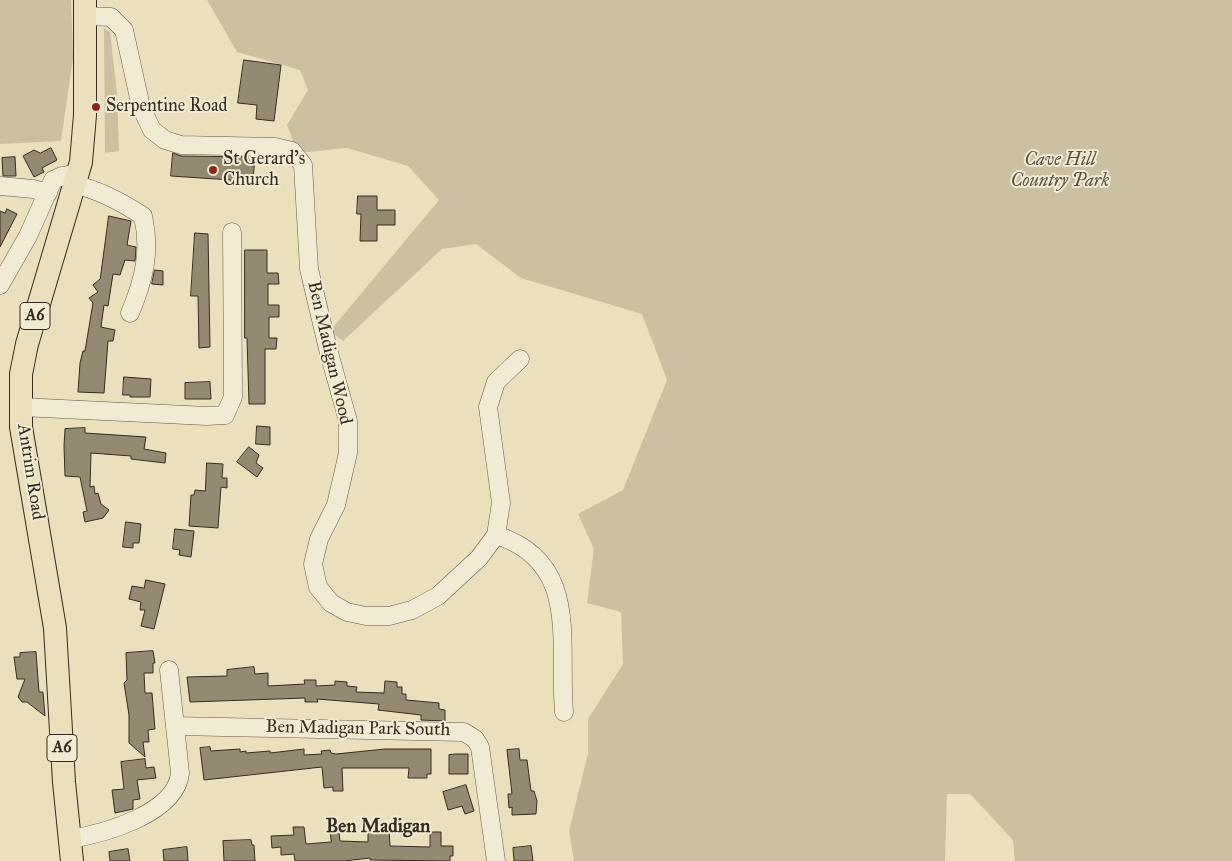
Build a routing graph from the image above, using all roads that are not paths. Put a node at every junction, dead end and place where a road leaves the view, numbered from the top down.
1 (85, 8) edge
2 (77, 179) junction
3 (0, 186) edge
4 (48, 193) junction
5 (232, 232) dead end
6 (0, 285) edge
7 (130, 313) dead end
8 (520, 359) dead end
9 (21, 406) junction
10 (496, 535) junction
11 (169, 670) dead end
12 (564, 712) dead end
13 (175, 726) junction
14 (70, 850) edge
15 (496, 861) edge

1 - 2 main road, Antrim Road / A6
1 - 10 street, Ben Madigan Wood
2 - 4 street
2 - 7 street
2 - 9 main road, Antrim Road / A6
3 - 4 street
4 - 6 street
5 - 9 street
8 - 10 street, Ben Madigan Wood
9 - 14 main road, Antrim Road / A6
10 - 12 street
11 - 13 street
13 - 14 street
13 - 15 street, Ben Madigan Park South

